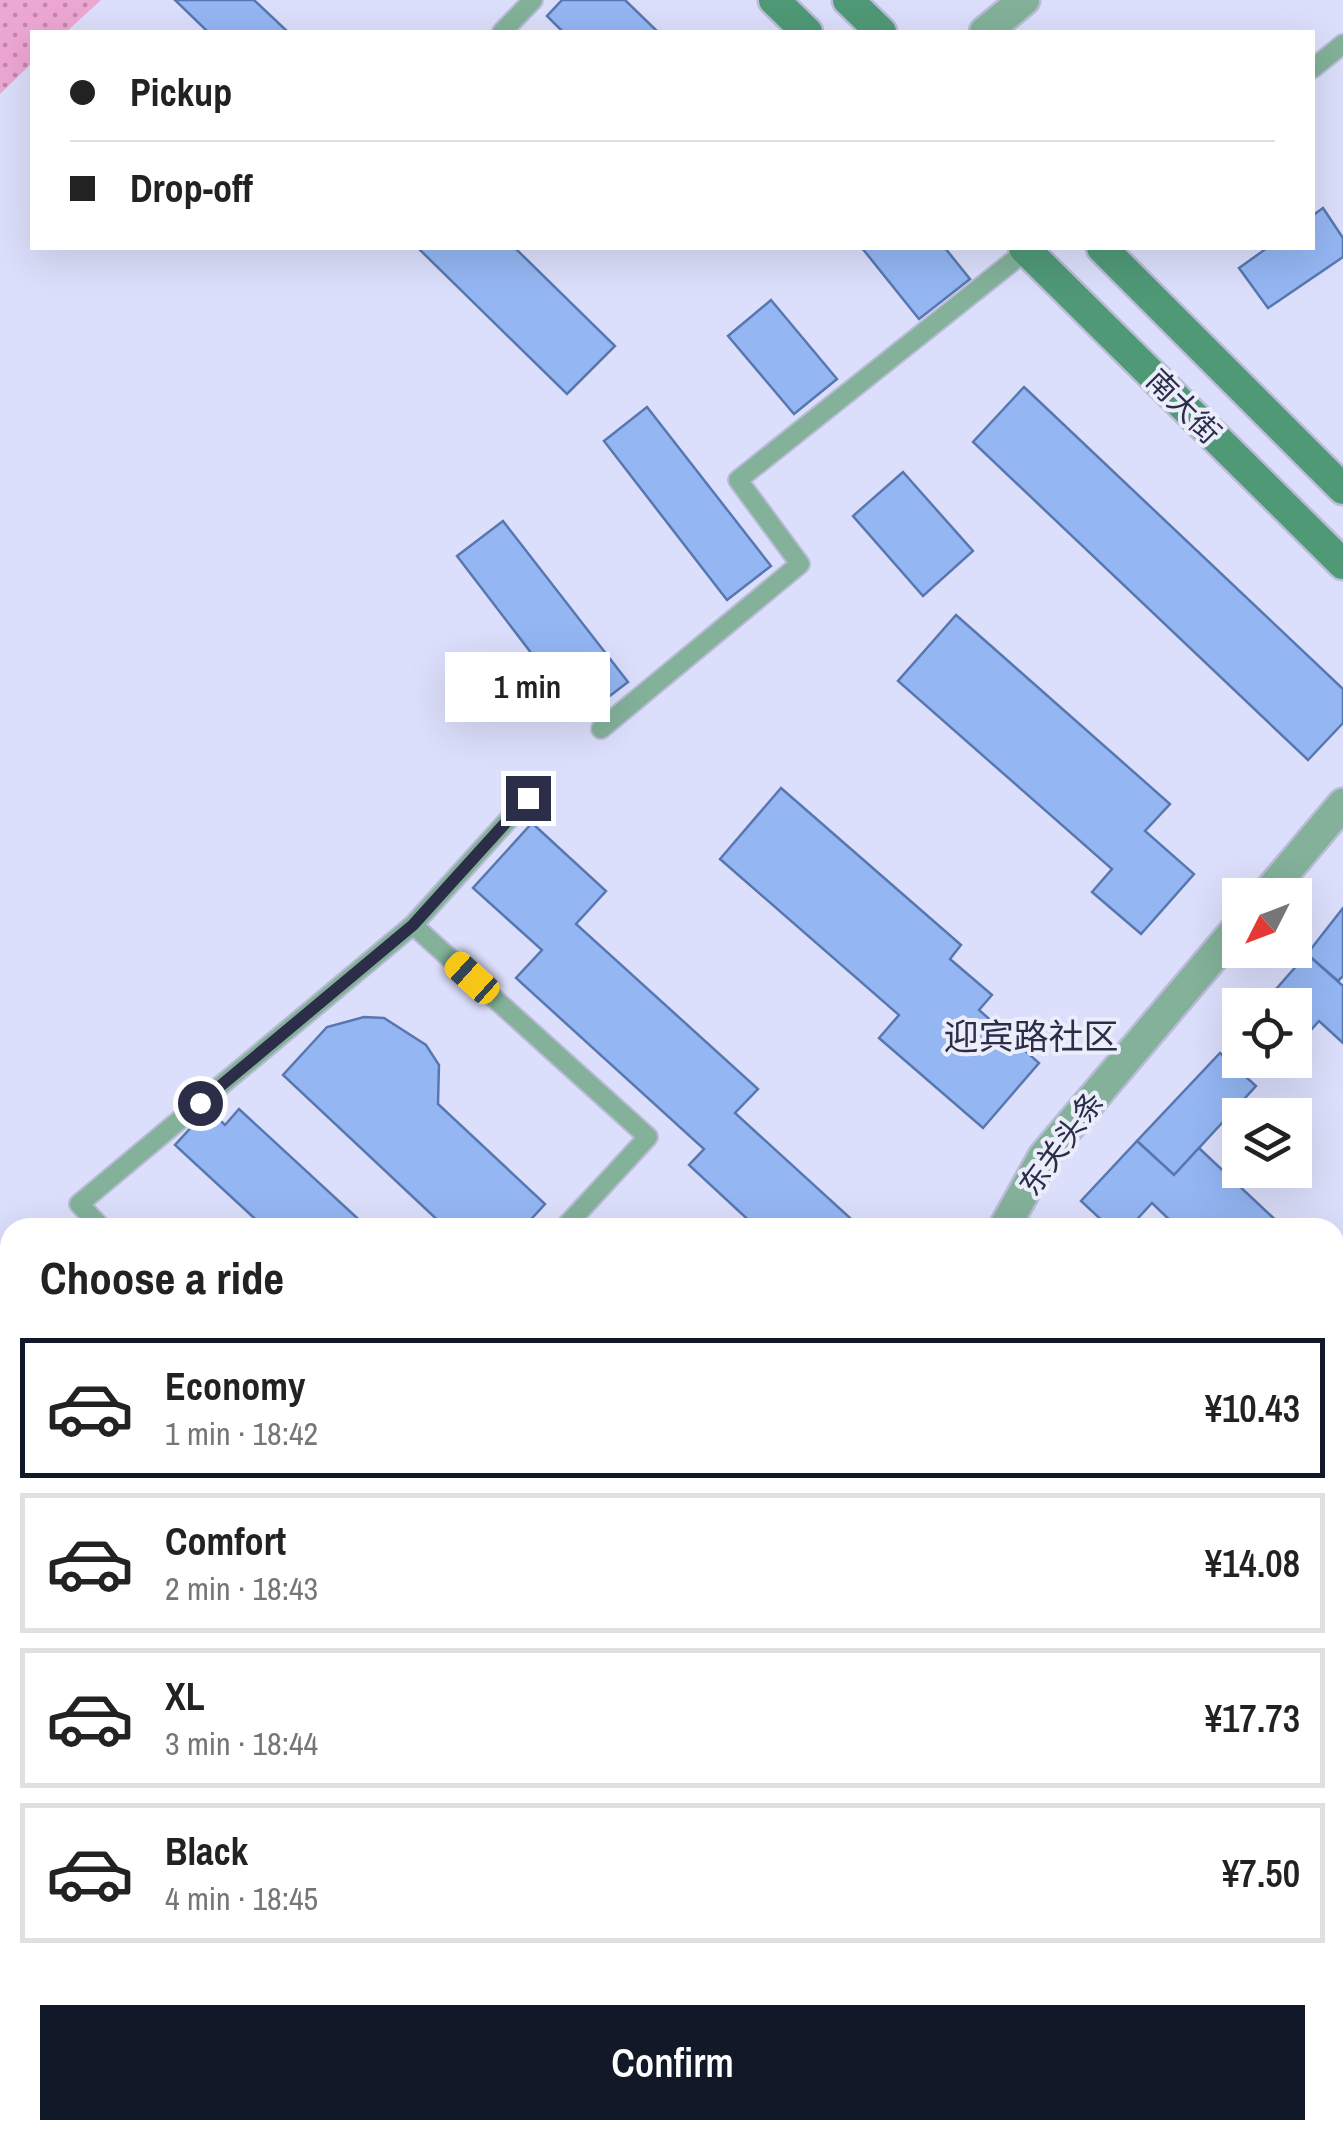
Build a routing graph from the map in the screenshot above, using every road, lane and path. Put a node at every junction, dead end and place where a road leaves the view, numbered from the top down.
1 (532, 0) edge
2 (774, 0) edge
3 (848, 0) edge
4 (1024, 0) edge
5 (504, 30) edge
6 (805, 30) edge
7 (879, 30) edge
8 (987, 30) edge
9 (1343, 44) edge
10 (1315, 67) edge
11 (1025, 250) edge
12 (1027, 250) edge
13 (1104, 250) edge
14 (1343, 489) edge
15 (1343, 564) edge
16 (601, 729) dead end
17 (528, 798) dead end
18 (1343, 804) edge
19 (1280, 878) edge
20 (413, 925) junction
21 (1222, 946) edge
22 (92, 1218) edge
23 (573, 1218) edge
24 (1010, 1218) edge

1 - 5 lane
2 - 6 main road
3 - 7 main road
4 - 8 street
9 - 10 lane
11 - 16 lane
12 - 15 main road, 南大街
13 - 14 main road, 南大街
17 - 20 lane
18 - 19 street
20 - 22 lane
20 - 23 lane
21 - 24 street, 东关头条

